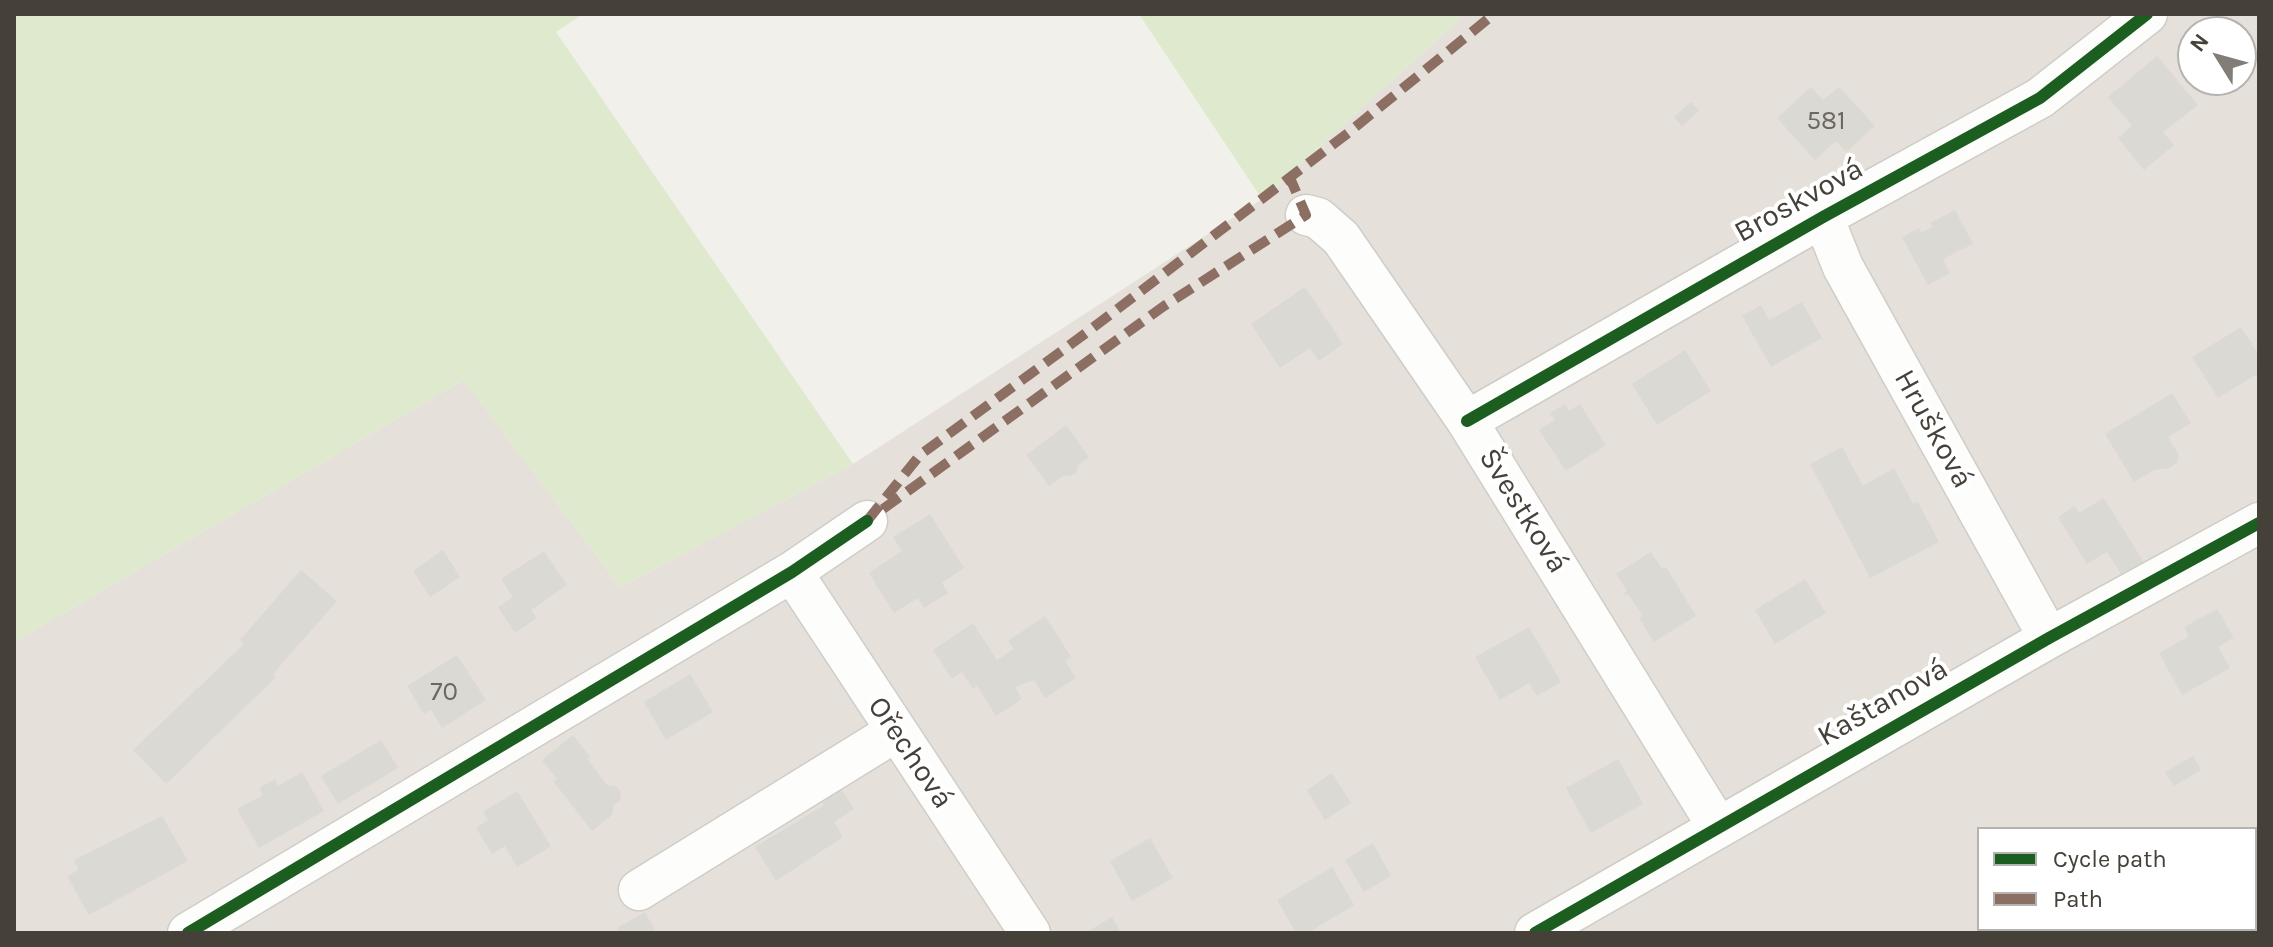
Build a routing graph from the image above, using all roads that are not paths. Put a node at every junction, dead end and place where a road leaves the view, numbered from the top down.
1 (2147, 14) edge
2 (1306, 215) dead end
3 (1823, 217) junction
4 (1467, 421) junction
5 (867, 521) dead end
6 (2259, 523) edge
7 (792, 572) junction
8 (2049, 638) junction
9 (895, 732) junction
10 (1718, 827) junction
11 (639, 890) dead end
12 (188, 933) edge
13 (1030, 933) edge
14 (1535, 933) edge

1 - 3 street, Broskvová
2 - 4 street, Švestková
3 - 4 street, Broskvová
3 - 8 street, Hrušková
4 - 10 street, Švestková
5 - 7 street
6 - 8 street, Kaštanová
7 - 9 street, Ořechová
7 - 12 street
8 - 10 street, Kaštanová
9 - 11 street
9 - 13 street, Ořechová
10 - 14 street, Kaštanová

